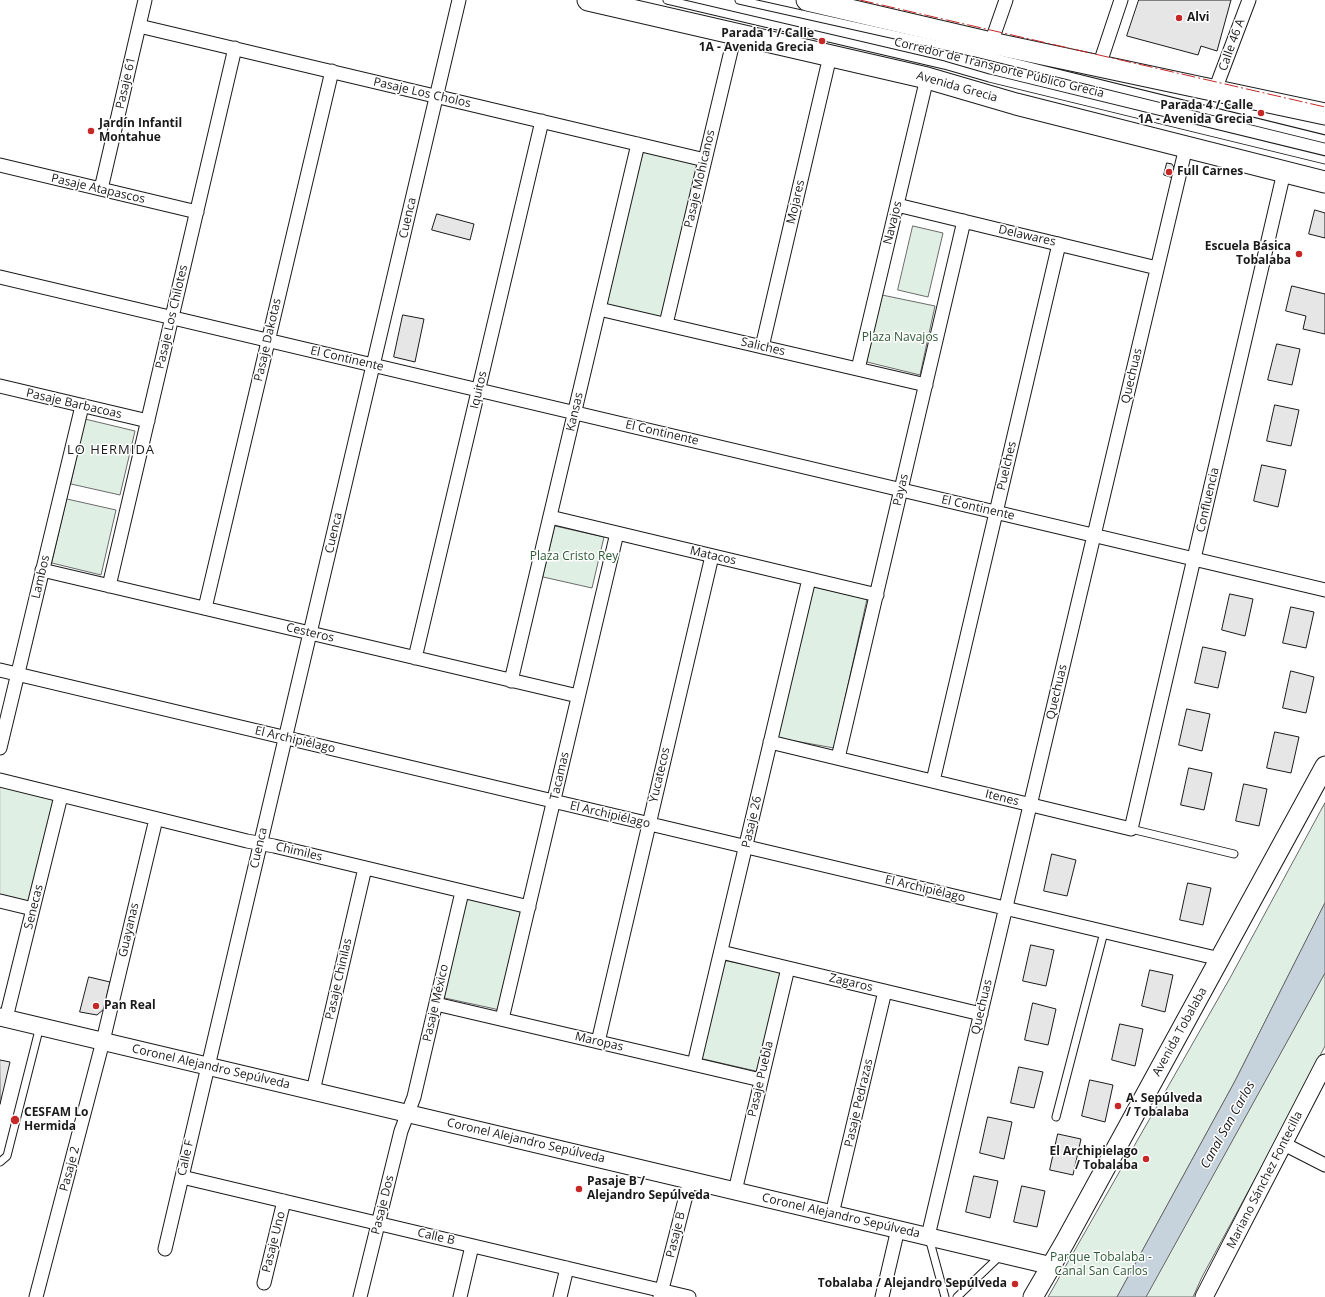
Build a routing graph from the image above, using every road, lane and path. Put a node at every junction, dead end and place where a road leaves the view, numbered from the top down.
1 (145, 0) edge
2 (459, 0) edge
3 (588, 0) edge
4 (667, 0) edge
5 (739, 0) edge
6 (807, 0) edge
7 (1006, 0) edge
8 (1121, 0) edge
9 (1249, 0) edge
10 (850, 2) dead end
11 (139, 26) junction
12 (735, 34) junction
13 (992, 39) junction
14 (235, 48) junction
15 (830, 56) junction
16 (1094, 65) junction
17 (332, 71) junction
18 (928, 78) junction
19 (1215, 90) junction
20 (437, 96) junction
21 (1324, 111) edge
22 (542, 121) junction
23 (1325, 139) edge
24 (638, 144) junction
25 (1186, 147) junction
26 (705, 160) junction
27 (1325, 160) edge
28 (0, 165) edge
29 (1284, 172) junction
30 (1325, 182) edge
31 (101, 189) junction
32 (897, 206) junction
33 (197, 212) junction
34 (964, 221) junction
35 (1060, 244) junction
36 (1158, 268) junction
37 (0, 277) edge
38 (599, 309) junction
39 (172, 317) junction
40 (666, 324) junction
41 (268, 340) junction
42 (762, 347) junction
43 (374, 365) junction
44 (858, 369) junction
45 (926, 385) junction
46 (0, 386) edge
47 (478, 390) junction
48 (82, 406) junction
49 (574, 413) junction
50 (148, 421) junction
51 (901, 490) junction
52 (996, 512) junction
53 (550, 517) junction
54 (617, 533) junction
55 (1094, 536) junction
56 (712, 556) junction
57 (1194, 559) junction
58 (42, 570) junction
59 (809, 579) junction
60 (109, 586) junction
61 (1325, 590) edge
62 (877, 595) junction
63 (205, 608) junction
64 (310, 633) junction
65 (415, 658) junction
66 (0, 670) edge
67 (18, 674) junction
68 (511, 680) junction
69 (578, 696) junction
70 (286, 738) junction
71 (770, 742) junction
72 (0, 748) edge
73 (838, 758) junction
74 (1325, 766) edge
75 (0, 780) edge
76 (933, 781) junction
77 (62, 796) junction
78 (554, 801) junction
79 (1030, 805) junction
80 (156, 819) junction
81 (649, 824) junction
82 (1131, 829) junction
83 (261, 844) junction
84 (746, 847) junction
85 (1234, 854) dead end
86 (365, 868) junction
87 (462, 892) junction
88 (0, 901) edge
89 (528, 907) junction
90 (1006, 908) junction
91 (33, 909) junction
92 (1104, 932) junction
93 (721, 952) junction
94 (1220, 959) junction
95 (788, 968) junction
96 (885, 991) junction
97 (436, 1004) junction
98 (981, 1014) junction
99 (3, 1017) edge
100 (502, 1019) junction
101 (40, 1026) junction
102 (103, 1041) junction
103 (598, 1042) junction
104 (1325, 1063) edge
105 (694, 1064) junction
106 (208, 1066) junction
107 (761, 1080) junction
108 (313, 1091) junction
109 (408, 1113) junction
110 (1056, 1117) dead end
111 (1284, 1144) junction
112 (0, 1162) edge
113 (1325, 1166) edge
114 (182, 1177) junction
115 (690, 1180) junction
116 (734, 1191) junction
117 (284, 1201) junction
118 (832, 1214) junction
119 (378, 1223) junction
120 (898, 1229) junction
121 (928, 1236) junction
122 (472, 1246) junction
123 (165, 1249) dead end
124 (1002, 1254) junction
125 (1052, 1266) junction
126 (567, 1268) junction
127 (264, 1283) dead end
128 (661, 1294) edge
129 (36, 1297) edge
130 (360, 1297) edge
131 (460, 1297) edge
132 (560, 1297) edge
133 (689, 1297) edge
134 (882, 1297) edge
135 (945, 1297) edge
136 (957, 1297) edge
137 (1033, 1297) edge
138 (1205, 1297) edge

1 - 11 street, Pasaje 61
2 - 20 street, Cuenca
3 - 12 main road, Avenida Grecia
4 - 27 lane, Corredor de Transporte Público Grecia
5 - 23 lane, Corredor de Transporte Público Grecia
6 - 13 main road
7 - 13 street
8 - 16 street
9 - 19 street, Calle 46 A
10 - 13 lane
11 - 14 street, Pasaje Los Cholos
11 - 31 street, Pasaje 61
12 - 15 main road, Avenida Grecia
12 - 26 street, Pasaje Mohicanos
13 - 16 main road
14 - 17 street, Pasaje Los Cholos
14 - 33 street, Pasaje Los Chilotes
15 - 18 main road, Avenida Grecia
15 - 42 street, Mojares
16 - 19 main road
17 - 20 street, Pasaje Los Cholos
17 - 41 street, Pasaje Dakotas
18 - 25 main road, Avenida Grecia
18 - 32 street, Navajos
19 - 21 main road
20 - 22 street, Pasaje Los Cholos
20 - 43 street, Cuenca
22 - 24 street, Pasaje Los Cholos
22 - 47 street, Iquitos
24 - 26 street, Pasaje Los Cholos
24 - 38 street, Kansas
25 - 29 main road, Avenida Grecia
25 - 36 street, Quechuas
26 - 40 street, Pasaje Mohicanos
28 - 31 street, Pasaje Atapascos
29 - 30 main road, Avenida Grecia
29 - 57 street, Confluencia
31 - 33 street, Pasaje Atapascos
32 - 34 street, Delawares
32 - 44 street, Navajos
33 - 39 street, Pasaje Los Chilotes
34 - 35 street, Delawares
34 - 45 street, Payas
35 - 36 street, Delawares
35 - 52 street, Puelches
36 - 55 street, Quechuas
37 - 39 street, El Continente
38 - 40 street, Saliches
38 - 49 street, Kansas
39 - 41 street, El Continente
39 - 50 street, Pasaje Los Chilotes
40 - 42 street, Saliches
41 - 43 street, El Continente
41 - 63 street, Pasaje Dakotas
42 - 44 street, Saliches
43 - 47 street, El Continente
43 - 64 street, Cuenca
44 - 45 street, Saliches
45 - 51 street, Payas
46 - 48 street, Pasaje Barbacoas
47 - 49 street, El Continente
47 - 65 street, Iquitos
48 - 50 street, Pasaje Barbacoas
48 - 58 street, Lambos
49 - 51 street, El Continente
49 - 53 street, Kansas
50 - 60 street, Pasaje Los Chilotes
51 - 52 street, El Continente
51 - 62 street, Payas
52 - 55 street, El Continente
52 - 76 street, Puelches
53 - 54 street, Matacos
53 - 68 street, Kansas
54 - 56 street, Matacos
54 - 69 street, Tacamas
55 - 57 street, El Continente
55 - 79 street, Quechuas
56 - 59 street, Matacos
56 - 81 street, Yucatecos
57 - 61 street, El Continente
57 - 82 street, Confluencia
58 - 60 street, Cesteros
58 - 67 street, Lambos
59 - 62 street, Matacos
59 - 71 street, Pasaje 26
60 - 63 street, Cesteros
62 - 73 street, Payas
63 - 64 street, Cesteros
64 - 65 street, Cesteros
64 - 70 street, Cuenca
65 - 68 street, Cesteros
66 - 67 street, El Archipiélago
67 - 70 street, El Archipiélago
67 - 72 street, Lambos
68 - 69 street, Cesteros
69 - 78 street, Tacamas
70 - 78 street, El Archipiélago
70 - 83 street, Cuenca
71 - 73 street, Itenes
71 - 84 street, Pasaje 26
73 - 76 street, Itenes
74 - 94 main road, Avenida Tobalaba
75 - 77 street, Chimiles
76 - 79 street, Itenes
77 - 80 street, Chimiles
77 - 91 street, Senecas
78 - 81 street, El Archipiélago
78 - 89 street, Tacamas
79 - 82 street, Itenes
79 - 90 street, Quechuas
80 - 83 street, Chimiles
80 - 102 street, Guayanas
81 - 84 street, El Archipiélago
81 - 103 street, Yucatecos
82 - 85 lane, Itenes
83 - 86 street, Chimiles
83 - 106 street, Cuenca
84 - 90 street, El Archipiélago
84 - 93 street, Pasaje 26
86 - 87 street, Chimiles
86 - 108 street, Pasaje Chinilas
87 - 89 street, Chimiles
87 - 97 street, Pasaje México
88 - 91 street
89 - 100 street, Tacamas
90 - 92 street, El Archipiélago
90 - 98 street, Quechuas
91 - 99 street, Senecas
92 - 94 street, El Archipiélago
92 - 110 lane
93 - 95 street, Zagaros
93 - 105 street, Pasaje 26
94 - 125 main road, Avenida Tobalaba
95 - 96 street, Zagaros
95 - 107 street, Pasaje Puebla
96 - 98 street, Zagaros
96 - 118 street, Pasaje Pedrazas
97 - 100 street, Maropas
97 - 109 street, Pasaje México
98 - 121 street, Quechuas
99 - 101 street, Coronel Alejandro Sepúlveda
100 - 103 street, Maropas
101 - 102 street, Coronel Alejandro Sepúlveda
101 - 112 lane
102 - 106 street, Coronel Alejandro Sepúlveda
102 - 129 street, Pasaje 2
103 - 105 street, Maropas
104 - 111 street, Mariano Sánchez Fontecilla
105 - 107 street, Maropas
106 - 108 street, Coronel Alejandro Sepúlveda
106 - 114 street, Calle F
107 - 116 street, Pasaje Puebla
108 - 109 street, Coronel Alejandro Sepúlveda
109 - 115 street, Coronel Alejandro Sepúlveda
109 - 119 street, Pasaje Dos
111 - 113 street
111 - 138 street, Mariano Sánchez Fontecilla
114 - 117 street, Calle B
114 - 123 street, Calle F
115 - 116 street, Coronel Alejandro Sepúlveda
115 - 128 street, Pasaje B
116 - 118 street, Coronel Alejandro Sepúlveda
117 - 119 street, Calle B
117 - 127 street, Pasaje Uno
118 - 120 street, Coronel Alejandro Sepúlveda
119 - 122 street, Calle B
119 - 130 street, Pasaje Dos
120 - 121 street, Coronel Alejandro Sepúlveda
120 - 134 street
121 - 124 street, Coronel Alejandro Sepúlveda
121 - 135 lane
122 - 126 street, Calle B
122 - 131 street
124 - 125 street, Coronel Alejandro Sepúlveda
124 - 136 lane
125 - 137 main road, Avenida Tobalaba
126 - 128 street, Calle B
126 - 132 street
128 - 133 street, Calle B

